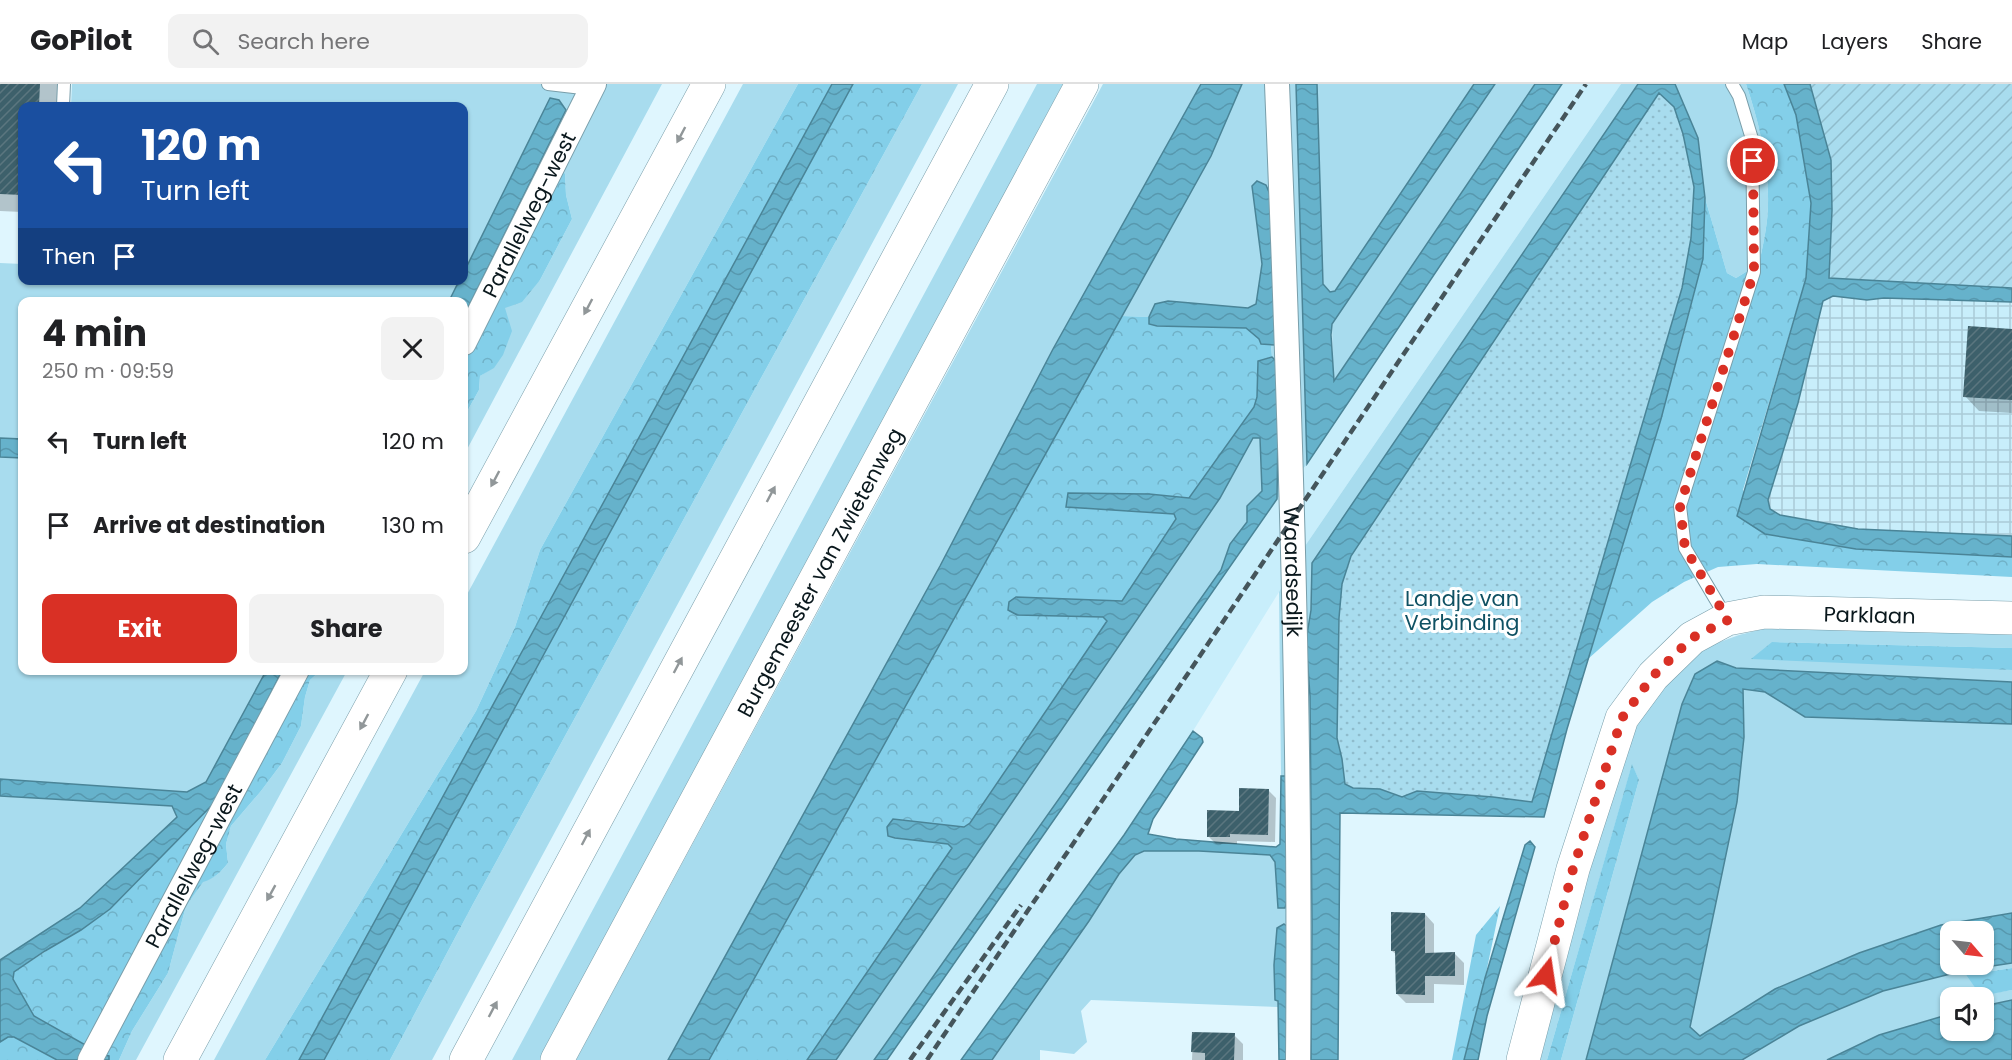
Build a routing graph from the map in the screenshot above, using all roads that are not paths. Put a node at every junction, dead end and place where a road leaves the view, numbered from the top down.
1 (64, 84) edge
2 (548, 84) edge
3 (709, 84) edge
4 (992, 84) edge
5 (1082, 84) edge
6 (1277, 84) edge
7 (1732, 84) edge
8 (593, 86) edge
9 (63, 102) edge
10 (468, 335) edge
11 (468, 530) edge
12 (2012, 618) edge
13 (1728, 620) junction
14 (294, 675) edge
15 (389, 675) edge
16 (94, 1054) edge
17 (180, 1060) edge
18 (466, 1060) edge
19 (557, 1060) edge
20 (1298, 1060) edge
21 (1523, 1060) edge

1 - 9 lane
2 - 8 lane
3 -> 11 main road
18 -> 4 main road
5 - 19 main road, Burgemeester van Zwietenweg
6 - 20 street, Waardsedijk
7 - 13 lane
8 - 10 street, Parallelweg-west
12 - 13 main road, Parklaan
13 - 21 main road, Parklaan
14 - 16 street, Parallelweg-west
15 -> 17 main road

